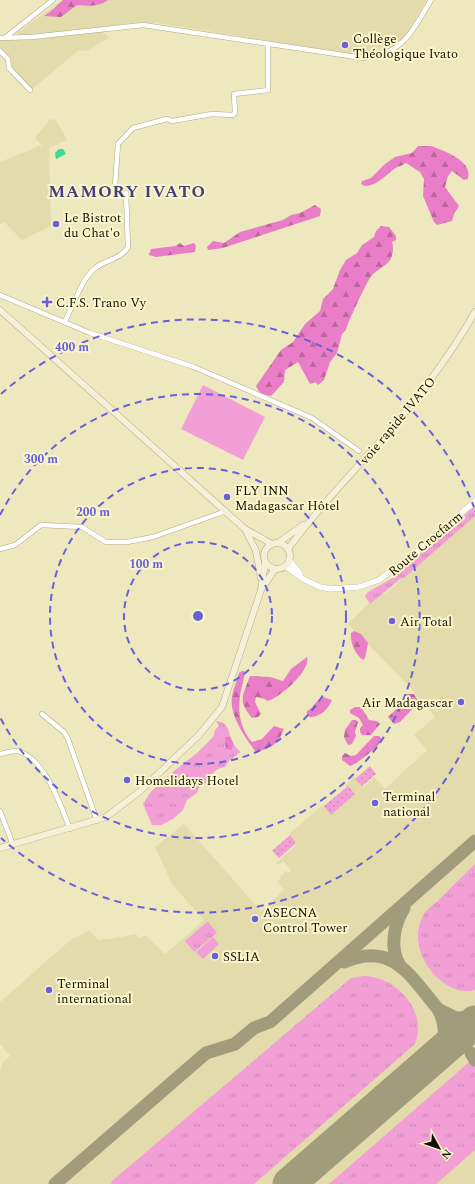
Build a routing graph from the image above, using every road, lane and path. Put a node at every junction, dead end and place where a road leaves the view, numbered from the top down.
1 (53, 0) edge
2 (431, 0) edge
3 (6, 37) junction
4 (0, 38) edge
5 (268, 44) junction
6 (0, 51) edge
7 (30, 90) dead end
8 (115, 186) dead end
9 (126, 193) dead end
10 (0, 295) edge
11 (0, 310) edge
12 (475, 312) edge
13 (65, 321) junction
14 (359, 451) dead end
15 (475, 501) edge
16 (226, 511) junction
17 (309, 520) junction
18 (245, 529) junction
19 (275, 543) junction
20 (0, 549) edge
21 (288, 549) junction
22 (264, 560) junction
23 (289, 560) junction
24 (285, 566) junction
25 (275, 569) junction
26 (303, 579) junction
27 (261, 590) junction
28 (42, 714) dead end
29 (0, 754) edge
30 (0, 811) edge
31 (97, 821) junction
32 (70, 829) junction
33 (13, 845) junction
34 (0, 848) edge

1 - 3 street
2 - 5 street
3 - 4 street
3 - 5 street
5 - 8 street
6 - 7 street
9 - 13 street
10 - 13 street
11 - 16 main road
12 - 17 main road, voie rapide IVATO
13 - 14 street
15 - 26 street, Route Crocfarm
16 - 18 main road
16 - 20 street
17 - 19 main road
17 - 21 main road
18 - 19 main road
18 - 22 main road
18 - 27 main road
19 - 21 main road
19 - 22 main road
21 - 23 main road
22 - 25 main road
22 - 27 main road
23 - 24 main road
23 - 26 street
24 - 25 main road
24 - 26 street, Route Crocfarm
25 - 27 main road
27 - 31 main road
28 - 31 street
29 - 32 street
30 - 33 street
31 - 32 main road
32 - 33 main road
33 - 34 main road

